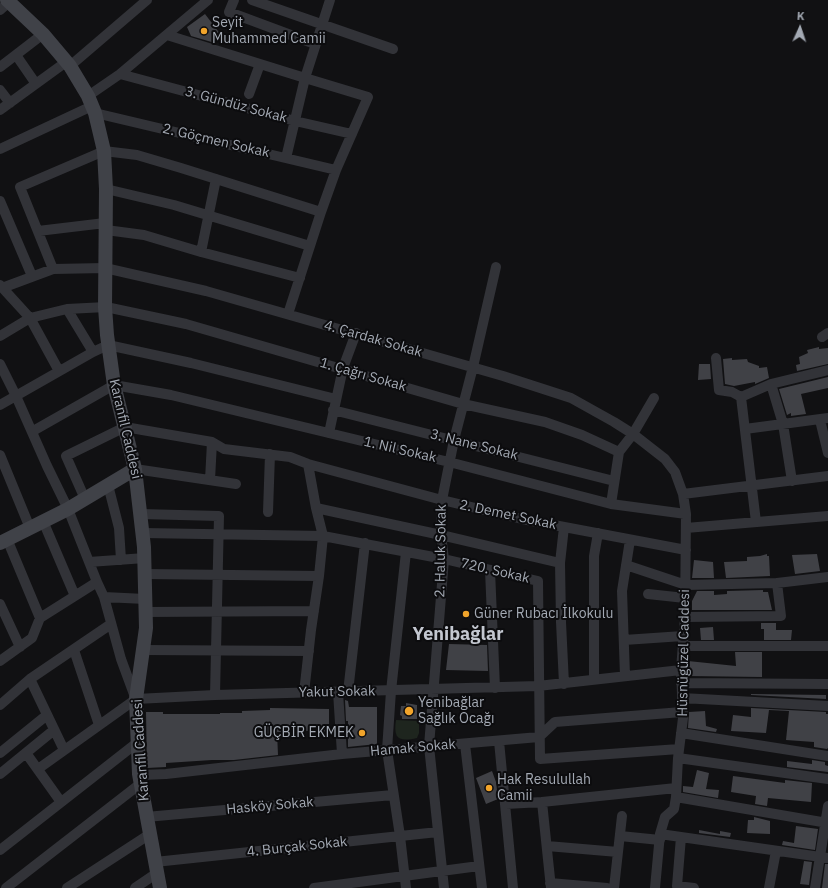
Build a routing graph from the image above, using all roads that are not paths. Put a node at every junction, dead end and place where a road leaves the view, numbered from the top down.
1 (147, 0) edge
2 (208, 0) edge
3 (234, 0) edge
4 (252, 0) edge
5 (330, 0) edge
6 (5, 4) edge
7 (322, 24) junction
8 (43, 34) junction
9 (167, 35) junction
10 (315, 44) junction
11 (393, 49) dead end
12 (16, 54) junction
13 (68, 64) junction
14 (260, 64) junction
15 (0, 67) edge
16 (120, 74) junction
17 (305, 78) junction
18 (36, 84) junction
19 (0, 90) edge
20 (249, 94) dead end
21 (10, 103) junction
22 (92, 105) junction
23 (0, 110) edge
24 (295, 121) junction
25 (352, 134) junction
26 (0, 149) edge
27 (104, 151) junction
28 (286, 158) junction
29 (336, 170) junction
30 (216, 179) junction
31 (106, 189) junction
32 (0, 201) edge
33 (320, 212) junction
34 (209, 216) junction
35 (105, 226) junction
36 (38, 232) junction
37 (310, 246) junction
38 (201, 252) junction
39 (496, 267) dead end
40 (105, 268) junction
41 (54, 270) junction
42 (32, 276) junction
43 (300, 278) junction
44 (1, 287) edge
45 (104, 307) junction
46 (67, 309) junction
47 (288, 314) junction
48 (30, 318) junction
49 (356, 333) junction
50 (0, 336) edge
51 (108, 345) junction
52 (93, 352) junction
53 (716, 358) dead end
54 (0, 364) edge
55 (473, 367) junction
56 (343, 368) junction
57 (828, 370) edge
58 (59, 371) junction
59 (771, 384) junction
60 (114, 385) junction
61 (16, 396) junction
62 (741, 397) junction
63 (654, 398) dead end
64 (336, 399) junction
65 (463, 404) junction
66 (0, 405) edge
67 (333, 410) junction
68 (824, 419) edge
69 (783, 424) junction
70 (125, 427) junction
71 (745, 429) junction
72 (33, 432) junction
73 (329, 434) junction
74 (633, 434) junction
75 (454, 440) junction
76 (212, 442) junction
77 (619, 452) junction
78 (828, 453) edge
79 (270, 454) junction
80 (0, 455) edge
81 (449, 462) junction
82 (308, 464) junction
83 (135, 469) junction
84 (828, 476) edge
85 (210, 480) junction
86 (614, 481) junction
87 (792, 481) junction
88 (236, 484) dead end
89 (108, 485) junction
90 (752, 485) junction
91 (683, 494) junction
92 (85, 498) junction
93 (442, 500) junction
94 (611, 504) junction
95 (316, 508) junction
96 (68, 509) junction
97 (268, 512) dead end
98 (141, 514) junction
99 (686, 514) junction
100 (828, 516) edge
101 (43, 521) junction
102 (756, 522) junction
103 (564, 527) junction
104 (30, 528) junction
105 (686, 528) junction
106 (143, 533) junction
107 (598, 533) junction
108 (218, 534) junction
109 (441, 535) junction
110 (323, 536) junction
111 (630, 540) junction
112 (4, 541) edge
113 (365, 544) junction
114 (686, 550) junction
115 (406, 552) junction
116 (145, 558) junction
117 (444, 559) junction
118 (121, 560) junction
119 (89, 562) junction
120 (560, 563) junction
121 (626, 565) junction
122 (490, 570) junction
123 (145, 574) junction
124 (218, 576) junction
125 (320, 576) junction
126 (828, 577) edge
127 (97, 582) junction
128 (777, 583) junction
129 (686, 585) junction
130 (648, 594) dead end
131 (75, 596) junction
132 (104, 597) junction
133 (685, 598) junction
134 (0, 604) edge
135 (146, 606) junction
136 (217, 611) junction
137 (314, 611) junction
138 (685, 617) junction
139 (40, 618) junction
140 (111, 624) junction
141 (624, 640) junction
142 (683, 641) junction
143 (828, 646) edge
144 (20, 647) junction
145 (74, 650) junction
146 (144, 650) junction
147 (216, 651) junction
148 (309, 651) junction
149 (0, 661) edge
150 (681, 670) junction
151 (625, 676) junction
152 (30, 679) junction
153 (594, 680) junction
154 (681, 683) junction
155 (564, 684) junction
156 (828, 684) edge
157 (538, 686) junction
158 (494, 688) junction
159 (432, 690) junction
160 (391, 691) junction
161 (343, 692) junction
162 (304, 693) junction
163 (215, 695) junction
164 (682, 698) junction
165 (136, 699) junction
166 (0, 705) edge
167 (828, 706) edge
168 (682, 712) junction
169 (47, 715) junction
170 (99, 725) junction
171 (54, 730) junction
172 (681, 733) junction
173 (539, 737) junction
174 (499, 741) junction
175 (138, 742) junction
176 (465, 744) junction
177 (429, 746) junction
178 (64, 750) junction
179 (387, 750) junction
180 (26, 752) junction
181 (0, 753) edge
182 (678, 753) junction
183 (342, 754) junction
184 (828, 756) edge
185 (38, 769) junction
186 (0, 774) edge
187 (140, 779) junction
188 (828, 779) edge
189 (676, 792) junction
190 (393, 795) junction
191 (61, 802) junction
192 (542, 802) junction
193 (506, 804) junction
194 (828, 806) edge
195 (622, 816) dead end
196 (146, 817) junction
197 (827, 823) edge
198 (438, 832) junction
199 (150, 834) junction
200 (400, 836) junction
201 (620, 836) junction
202 (660, 837) junction
203 (681, 837) junction
204 (547, 846) junction
205 (0, 850) edge
206 (776, 851) junction
207 (618, 852) junction
208 (824, 858) edge
209 (479, 866) junction
210 (156, 868) junction
211 (442, 871) junction
212 (405, 876) junction
213 (551, 885) edge
214 (677, 887) edge
215 (6, 888) edge
216 (67, 888) edge
217 (135, 888) edge
218 (160, 888) edge
219 (314, 888) edge
220 (406, 888) edge
221 (444, 888) edge
222 (482, 888) edge
223 (513, 888) edge
224 (607, 888) edge
225 (614, 888) edge
226 (655, 888) edge
227 (694, 888) edge
228 (769, 888) edge
229 (815, 888) edge

1 - 13 street
2 - 9 street
3 - 10 street
4 - 7 street
5 - 7 street
6 - 8 street, Karanfil Caddesi
7 - 10 street
7 - 11 street
8 - 12 street
8 - 13 street, Karanfil Caddesi
9 - 14 street
9 - 16 street
10 - 17 street
12 - 15 street
12 - 18 street
13 - 18 street
13 - 22 street, Karanfil Caddesi
14 - 17 street
14 - 20 street
16 - 22 street
16 - 24 street, 3. Gündüz Sokak
17 - 24 street
17 - 25 street
18 - 21 street
19 - 21 street
21 - 23 street
22 - 26 street
22 - 27 street, Karanfil Caddesi
22 - 28 street, 2. Göçmen Sokak
24 - 25 street, 3. Gündüz Sokak
24 - 28 street
25 - 29 street
27 - 30 street
27 - 31 street, Karanfil Caddesi
27 - 36 street
28 - 29 street, 2. Göçmen Sokak
29 - 33 street
30 - 33 street
30 - 34 street
31 - 34 street
31 - 35 street, Karanfil Caddesi
32 - 42 street
33 - 37 street
34 - 37 street
34 - 38 street
35 - 36 street
35 - 38 street
35 - 40 street, Karanfil Caddesi
36 - 41 street
37 - 43 street
38 - 43 street
39 - 55 street, 2. Haluk Sokak
40 - 41 street, 4. Çardak Sokak
40 - 45 street, Karanfil Caddesi
40 - 47 street, 4. Çardak Sokak
41 - 42 street, 4. Çardak Sokak
42 - 44 street, 4. Çardak Sokak
43 - 47 street
44 - 48 street
45 - 46 street, 1. Çağrı Sokak
45 - 51 street, Karanfil Caddesi
45 - 56 street, 1. Çağrı Sokak
46 - 48 street, 1. Çağrı Sokak
46 - 52 street
47 - 49 street, 4. Çardak Sokak
48 - 50 street, 1. Çağrı Sokak
48 - 58 street
49 - 55 street, 4. Çardak Sokak
49 - 56 street
51 - 52 street
51 - 60 street, Karanfil Caddesi
51 - 64 street
52 - 58 street
53 - 62 street
54 - 61 street
55 - 65 street, 2. Haluk Sokak
55 - 74 street, 4. Çardak Sokak
56 - 64 street
56 - 65 street, 1. Çağrı Sokak
57 - 59 street
58 - 61 street
59 - 62 street
59 - 69 street
60 - 70 street, Karanfil Caddesi
60 - 72 street
60 - 73 street, 1. Nil Sokak
61 - 66 street
61 - 72 street
62 - 71 street
63 - 74 street
64 - 67 street
65 - 75 street, 2. Haluk Sokak
65 - 77 street, 1. Çağrı Sokak
67 - 73 street
67 - 75 street, 3. Nane Sokak
68 - 69 street
68 - 78 street
69 - 71 street
69 - 87 street
70 - 76 street, 2. Demet Sokak
70 - 83 street, Karanfil Caddesi
70 - 92 street
71 - 90 street
72 - 96 street
73 - 81 street, 1. Nil Sokak
74 - 77 street
74 - 91 street, Hüsnügüzel Caddesi
75 - 81 street, 2. Haluk Sokak
75 - 86 street, 3. Nane Sokak
76 - 79 street, 2. Demet Sokak
76 - 85 street
77 - 86 street
79 - 82 street, 2. Demet Sokak
79 - 97 street
80 - 104 street
81 - 93 street, 2. Haluk Sokak
81 - 94 street, 1. Nil Sokak
82 - 93 street, 2. Demet Sokak
82 - 95 street
83 - 85 street
83 - 89 street
83 - 98 street, Karanfil Caddesi
84 - 87 street
85 - 88 street
86 - 94 street
87 - 90 street
89 - 92 street
89 - 118 street
90 - 91 street
90 - 102 street
91 - 99 street, Hüsnügüzel Caddesi
92 - 96 street
93 - 103 street, 2. Demet Sokak
93 - 109 street, 2. Haluk Sokak
94 - 99 street, 1. Nil Sokak
95 - 109 street
95 - 110 street
96 - 101 street
96 - 119 street
98 - 106 street, Karanfil Caddesi
98 - 108 street
99 - 105 street, Hüsnügüzel Caddesi
100 - 102 street
101 - 104 street
101 - 131 street
102 - 105 street
103 - 107 street, 2. Demet Sokak
103 - 120 street
104 - 112 street
105 - 114 street, Hüsnügüzel Caddesi
106 - 108 street, 720. Sokak
106 - 116 street, Karanfil Caddesi
107 - 111 street, 2. Demet Sokak
107 - 153 street
108 - 110 street, 720. Sokak
108 - 124 street
109 - 117 street, 2. Haluk Sokak
109 - 120 street
110 - 113 street, 720. Sokak
110 - 125 street
111 - 114 street, 2. Demet Sokak
111 - 121 street
112 - 139 street
113 - 115 street, 720. Sokak
113 - 161 street
114 - 129 street, Hüsnügüzel Caddesi
115 - 117 street, 720. Sokak
115 - 160 street
116 - 118 street
116 - 123 street, Karanfil Caddesi
117 - 122 street, 720. Sokak
117 - 159 street, 2. Haluk Sokak
118 - 119 street
119 - 127 street
120 - 155 street
121 - 129 street
121 - 141 street
122 - 157 street, 720. Sokak
122 - 158 street
123 - 124 street
123 - 135 street, Karanfil Caddesi
124 - 125 street
124 - 136 street
125 - 137 street
126 - 128 street
127 - 131 street
127 - 132 street
128 - 129 street
128 - 138 street
129 - 133 street, Hüsnügüzel Caddesi
130 - 133 street
131 - 139 street
132 - 135 street
132 - 140 street
133 - 138 street, Hüsnügüzel Caddesi
134 - 144 street
135 - 136 street
135 - 146 street, Karanfil Caddesi
136 - 137 street
136 - 147 street
137 - 148 street
138 - 142 street, Hüsnügüzel Caddesi
139 - 144 street
140 - 145 street
140 - 165 street
141 - 142 street
141 - 151 street
142 - 143 street
142 - 150 street, Hüsnügüzel Caddesi
144 - 149 street
145 - 152 street
145 - 170 street
146 - 147 street
146 - 165 street, Karanfil Caddesi
147 - 148 street
147 - 163 street
148 - 162 street
150 - 151 street, Yakut Sokak
150 - 154 street, Hüsnügüzel Caddesi
151 - 153 street, Yakut Sokak
152 - 166 street
152 - 169 street
153 - 155 street, Yakut Sokak
154 - 156 street
154 - 164 street, Hüsnügüzel Caddesi
155 - 157 street, Yakut Sokak
157 - 158 street, Yakut Sokak
157 - 173 street, 720. Sokak
158 - 159 street, Yakut Sokak
159 - 160 street, Yakut Sokak
159 - 177 street, 2. Haluk Sokak
160 - 161 street, Yakut Sokak
160 - 179 street
161 - 162 street, Yakut Sokak
161 - 183 street
162 - 163 street, Yakut Sokak
163 - 165 street, Yakut Sokak
164 - 167 street
164 - 168 street, Hüsnügüzel Caddesi
165 - 170 street
165 - 175 street, Karanfil Caddesi
168 - 172 street, Hüsnügüzel Caddesi
168 - 173 street
169 - 171 street
169 - 181 street
170 - 178 street
171 - 178 street
171 - 180 street
172 - 182 street, Hüsnügüzel Caddesi
172 - 184 street
173 - 174 street, Hamak Sokak
173 - 182 street, 720. Sokak
174 - 176 street, Hamak Sokak
174 - 193 street
175 - 187 street, Karanfil Caddesi
175 - 191 street
176 - 177 street, Hamak Sokak
176 - 209 street
177 - 179 street, Hamak Sokak
177 - 198 street, 2. Haluk Sokak
178 - 185 street
179 - 183 street, Hamak Sokak
179 - 190 street
180 - 185 street
180 - 186 street
182 - 188 street
182 - 189 street, Hüsnügüzel Caddesi
183 - 187 street, Hamak Sokak
185 - 191 street
187 - 196 street, Karanfil Caddesi
187 - 215 street
189 - 192 street
189 - 197 street
189 - 202 street, Hüsnügüzel Caddesi
190 - 196 street, Hasköy Sokak
190 - 200 street
191 - 205 street
192 - 193 street
192 - 204 street
193 - 223 street
194 - 197 street
195 - 201 street
196 - 199 street, Karanfil Caddesi
197 - 208 street
198 - 200 street, 4. Burçak Sokak
198 - 211 street, 2. Haluk Sokak
199 - 210 street, Karanfil Caddesi
199 - 216 street
200 - 210 street, 4. Burçak Sokak
200 - 212 street
201 - 202 street
201 - 207 street
202 - 203 street
202 - 226 street, Hüsnügüzel Caddesi
203 - 206 street
203 - 214 street
204 - 207 street
204 - 213 street
206 - 208 street
206 - 228 street
207 - 225 street
208 - 229 street
209 - 211 street
209 - 222 street
210 - 217 street
210 - 218 street, Karanfil Caddesi
211 - 212 street
211 - 221 street, 2. Haluk Sokak
212 - 219 street
212 - 220 street
213 - 224 street
214 - 227 street

